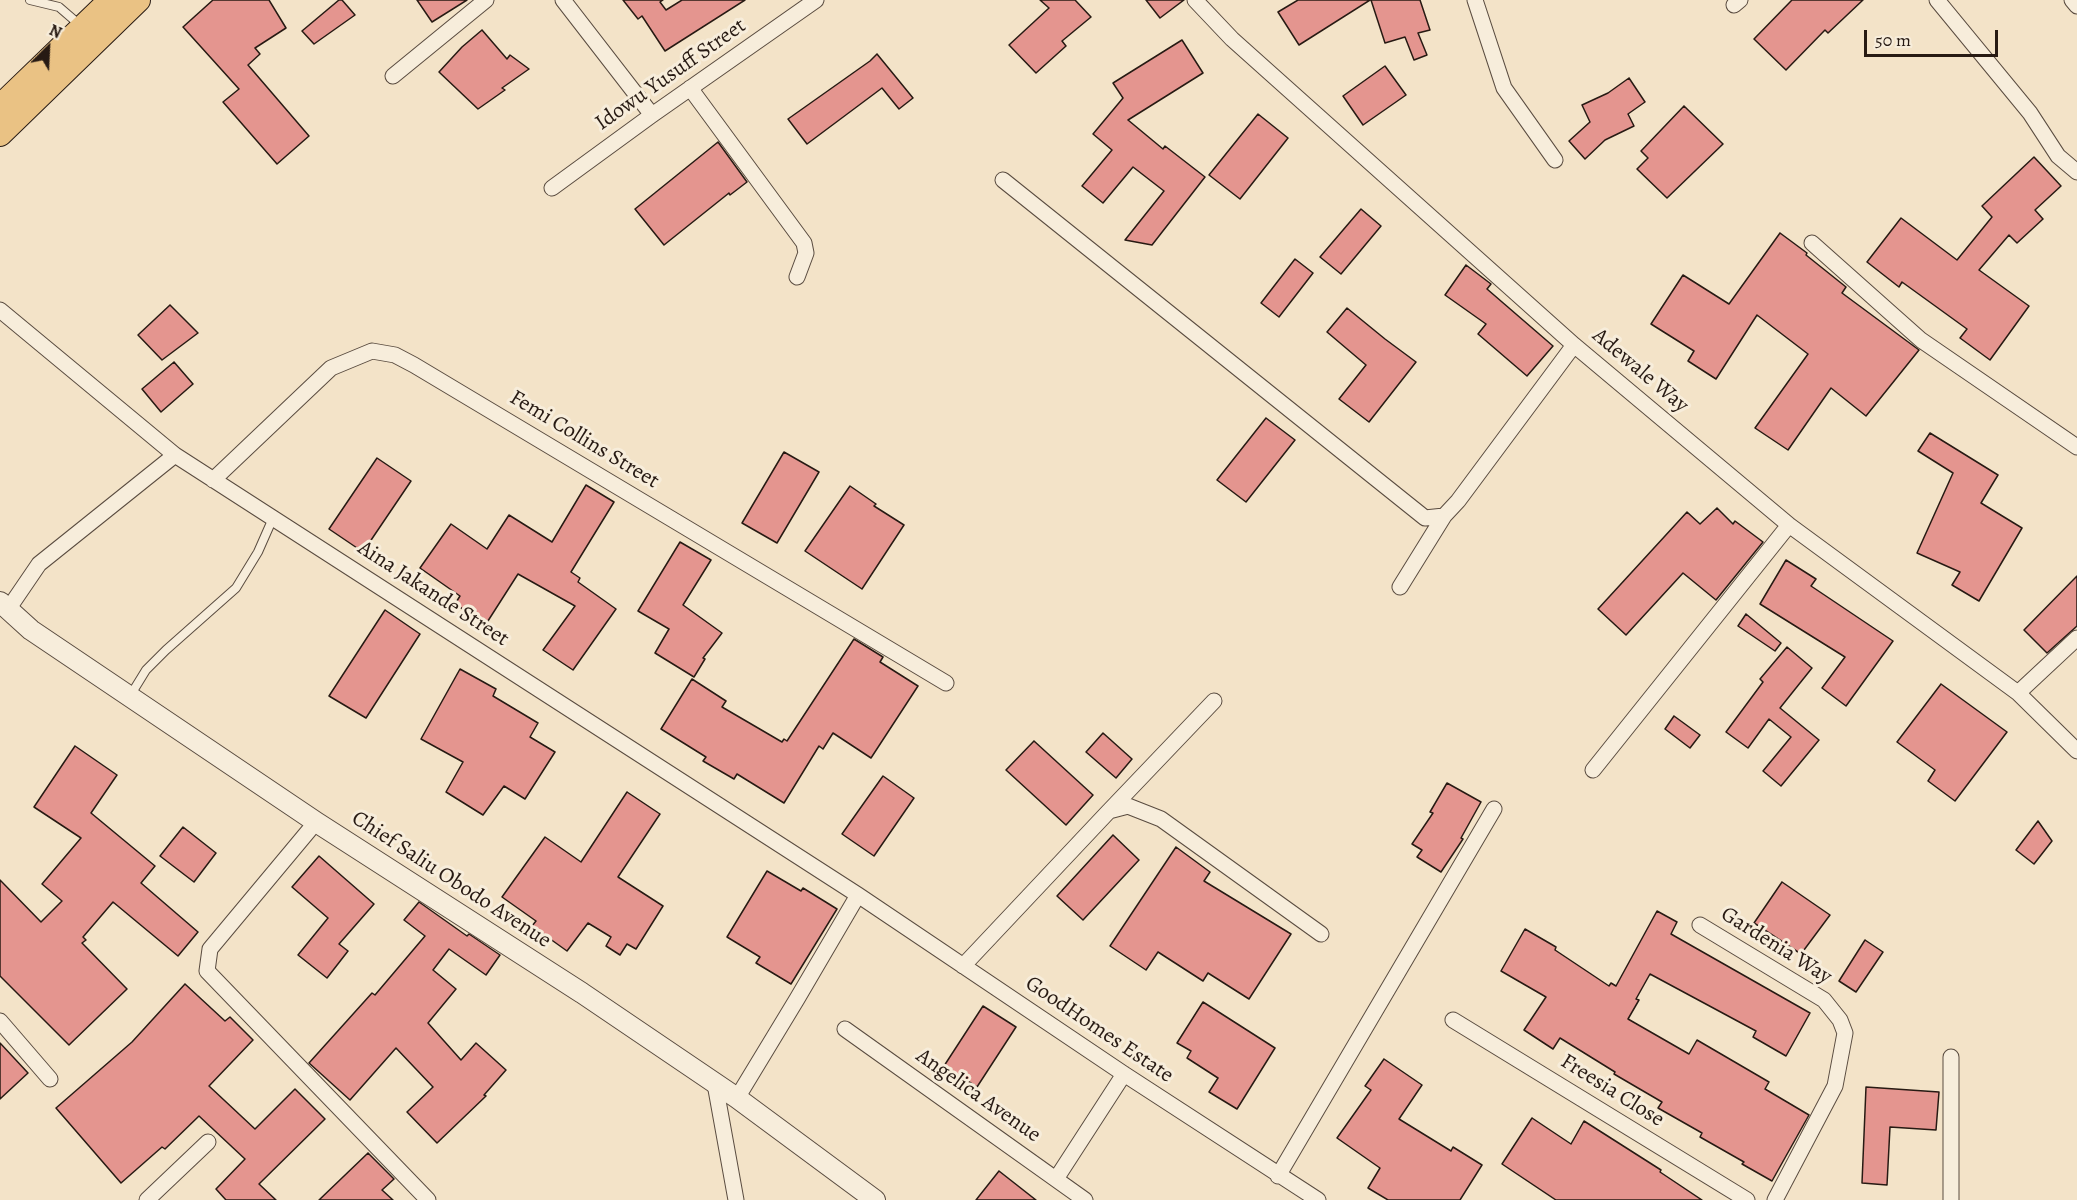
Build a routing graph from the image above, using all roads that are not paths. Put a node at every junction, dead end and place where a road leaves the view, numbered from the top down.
1 (30, 0) edge
2 (111, 0) edge
3 (138, 0) edge
4 (486, 0) edge
5 (816, 0) edge
6 (1195, 0) edge
7 (1475, 0) edge
8 (1937, 0) edge
9 (2072, 0) edge
10 (569, 3) edge
11 (2077, 6) edge
12 (82, 27) junction
13 (393, 76) dead end
14 (690, 88) junction
15 (0, 107) edge
16 (652, 115) junction
17 (0, 134) edge
18 (1555, 160) dead end
19 (2077, 172) edge
20 (1003, 180) dead end
21 (552, 188) dead end
22 (1812, 243) dead end
23 (797, 277) dead end
24 (0, 310) edge
25 (1574, 345) junction
26 (2077, 447) edge
27 (175, 455) junction
28 (213, 480) junction
29 (1444, 516) junction
30 (273, 518) junction
31 (1789, 525) junction
32 (1400, 587) dead end
33 (4, 605) edge
34 (2077, 638) edge
35 (946, 683) dead end
36 (2018, 693) junction
37 (130, 696) junction
38 (1214, 701) dead end
39 (2077, 751) edge
40 (1593, 770) dead end
41 (1494, 809) dead end
42 (1109, 811) junction
43 (316, 822) junction
44 (858, 895) junction
45 (1700, 925) dead end
46 (1321, 934) dead end
47 (963, 966) junction
48 (1453, 1020) dead end
49 (0, 1021) edge
50 (845, 1029) dead end
51 (1951, 1057) dead end
52 (1124, 1074) junction
53 (51, 1079) dead end
54 (715, 1084) junction
55 (737, 1098) junction
56 (208, 1142) dead end
57 (1278, 1176) junction
58 (1056, 1179) junction
59 (147, 1200) edge
60 (428, 1200) edge
61 (736, 1200) edge
62 (875, 1200) edge
63 (1085, 1200) edge
64 (1318, 1200) edge
65 (1747, 1200) edge
66 (1775, 1200) edge
67 (1951, 1200) edge

1 - 12 lane
2 - 12 main road
3 - 17 main road
4 - 13 street
5 - 14 street, Idowu Yusuff Street
6 - 25 street, Adewale Way
7 - 18 street
8 - 19 street
9 - 11 street
10 - 16 street
12 - 15 main road
14 - 16 street, Idowu Yusuff Street
14 - 23 street
16 - 21 street, Idowu Yusuff Street
20 - 29 street
22 - 26 street
24 - 27 street, Aina Jakande Street
25 - 29 street
25 - 31 street, Adewale Way
27 - 28 street, Aina Jakande Street
27 - 33 street
28 - 30 street, Aina Jakande Street
28 - 35 street, Femi Collins Street
29 - 32 street
30 - 37 lane
30 - 44 street, Aina Jakande Street
31 - 36 street, Adewale Way
31 - 40 street
33 - 37 street, Chief Saliu Obodo Avenue
34 - 36 street
36 - 39 street, Adewale Way
37 - 43 street, Chief Saliu Obodo Avenue
38 - 42 street
41 - 57 street
42 - 46 street
42 - 47 street
43 - 54 street, Chief Saliu Obodo Avenue
43 - 60 street
44 - 47 street, GoodHomes Estate
44 - 55 street
45 - 66 street, Gardenia Way
47 - 52 street, GoodHomes Estate
48 - 65 street, Freesia Close
49 - 53 street
50 - 58 street, Angelica Avenue
51 - 67 street
52 - 57 street, GoodHomes Estate
52 - 58 street
54 - 55 street, Chief Saliu Obodo Avenue
54 - 61 street
55 - 62 street, Chief Saliu Obodo Avenue
56 - 59 street
57 - 64 street, GoodHomes Estate
58 - 63 street, Angelica Avenue

